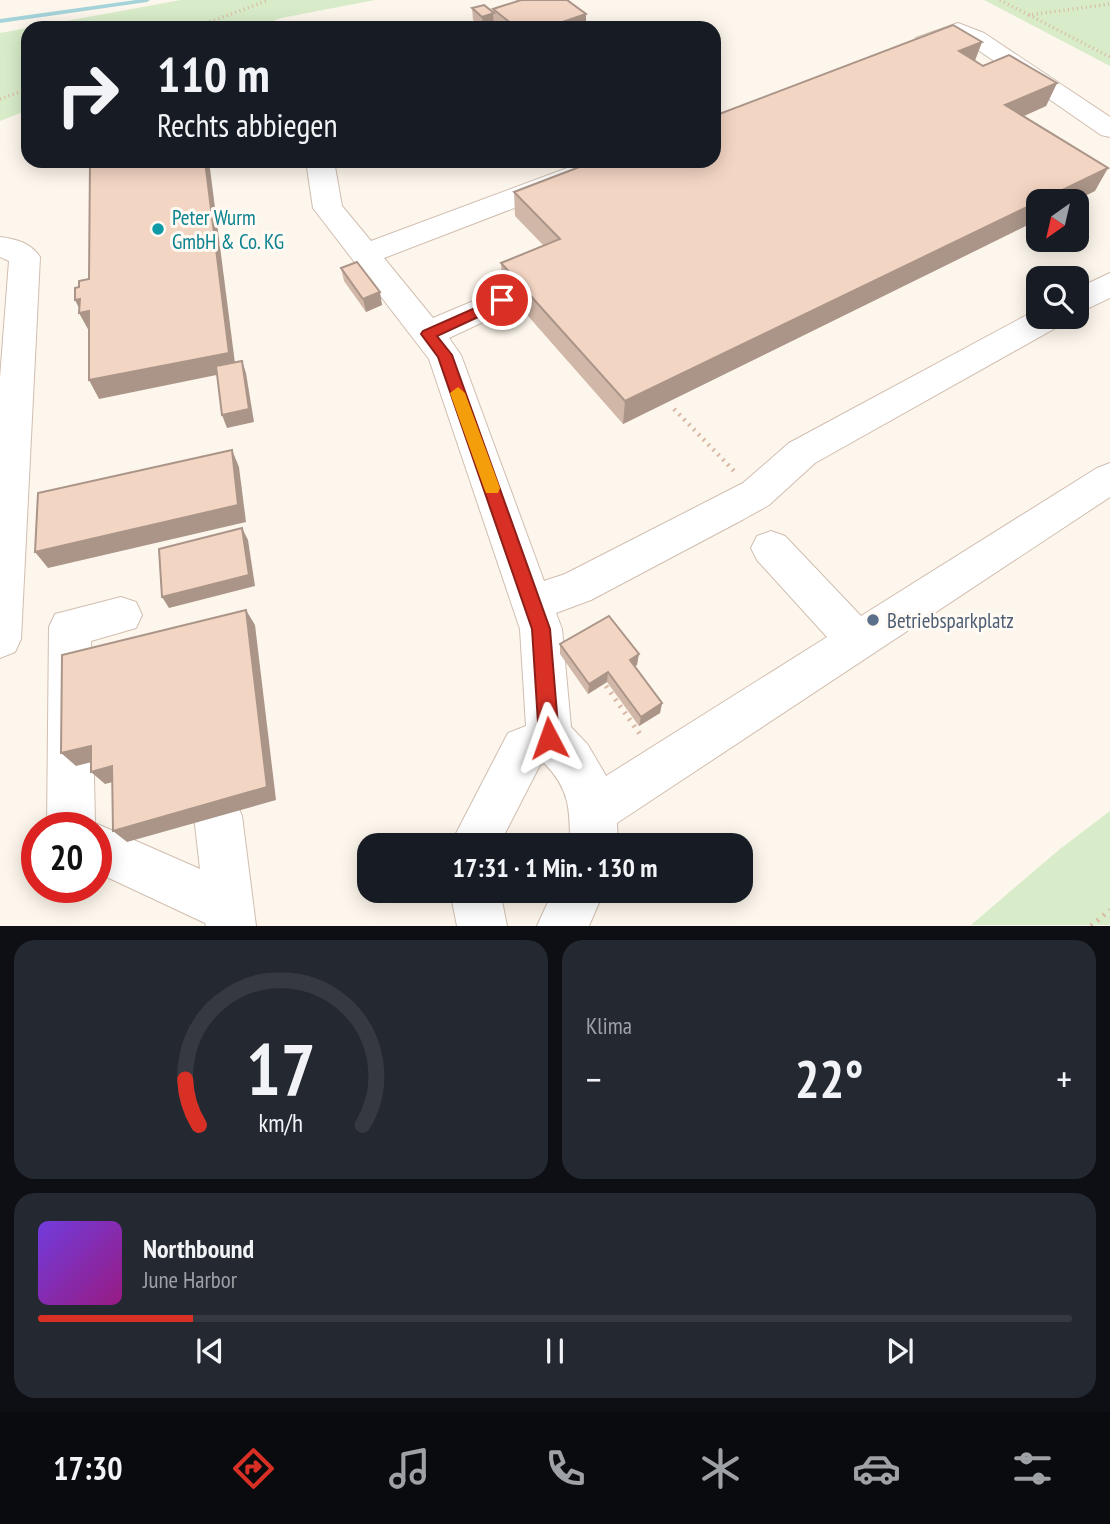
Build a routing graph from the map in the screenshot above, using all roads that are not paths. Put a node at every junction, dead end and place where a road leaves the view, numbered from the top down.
1 (907, 50) edge
2 (1110, 130) edge
3 (321, 168) edge
4 (592, 168) edge
5 (0, 247) edge
6 (364, 254) junction
7 (1110, 284) edge
8 (1089, 296) edge
9 (11, 299) edge
10 (502, 300) edge
11 (1028, 329) edge
12 (428, 334) junction
13 (1110, 478) edge
14 (771, 548) dead end
15 (532, 603) junction
16 (121, 615) dead end
17 (0, 639) edge
18 (857, 641) junction
19 (549, 738) junction
20 (71, 812) edge
21 (218, 816) edge
22 (595, 827) edge
23 (480, 833) edge
24 (112, 854) edge
25 (477, 903) edge
26 (573, 903) edge
27 (230, 917) edge
28 (482, 926) edge
29 (562, 926) edge

1 - 2 street
3 - 6 street
4 - 6 street
5 - 9 street
6 - 12 street
7 - 8 street
9 - 17 street
10 - 12 street
11 - 15 street
12 - 15 street
13 - 18 street
14 - 18 street
15 - 19 street
16 - 20 street
18 - 22 street
19 - 22 street
19 - 23 street
21 - 27 street
24 - 27 street
25 - 28 street
26 - 29 street

